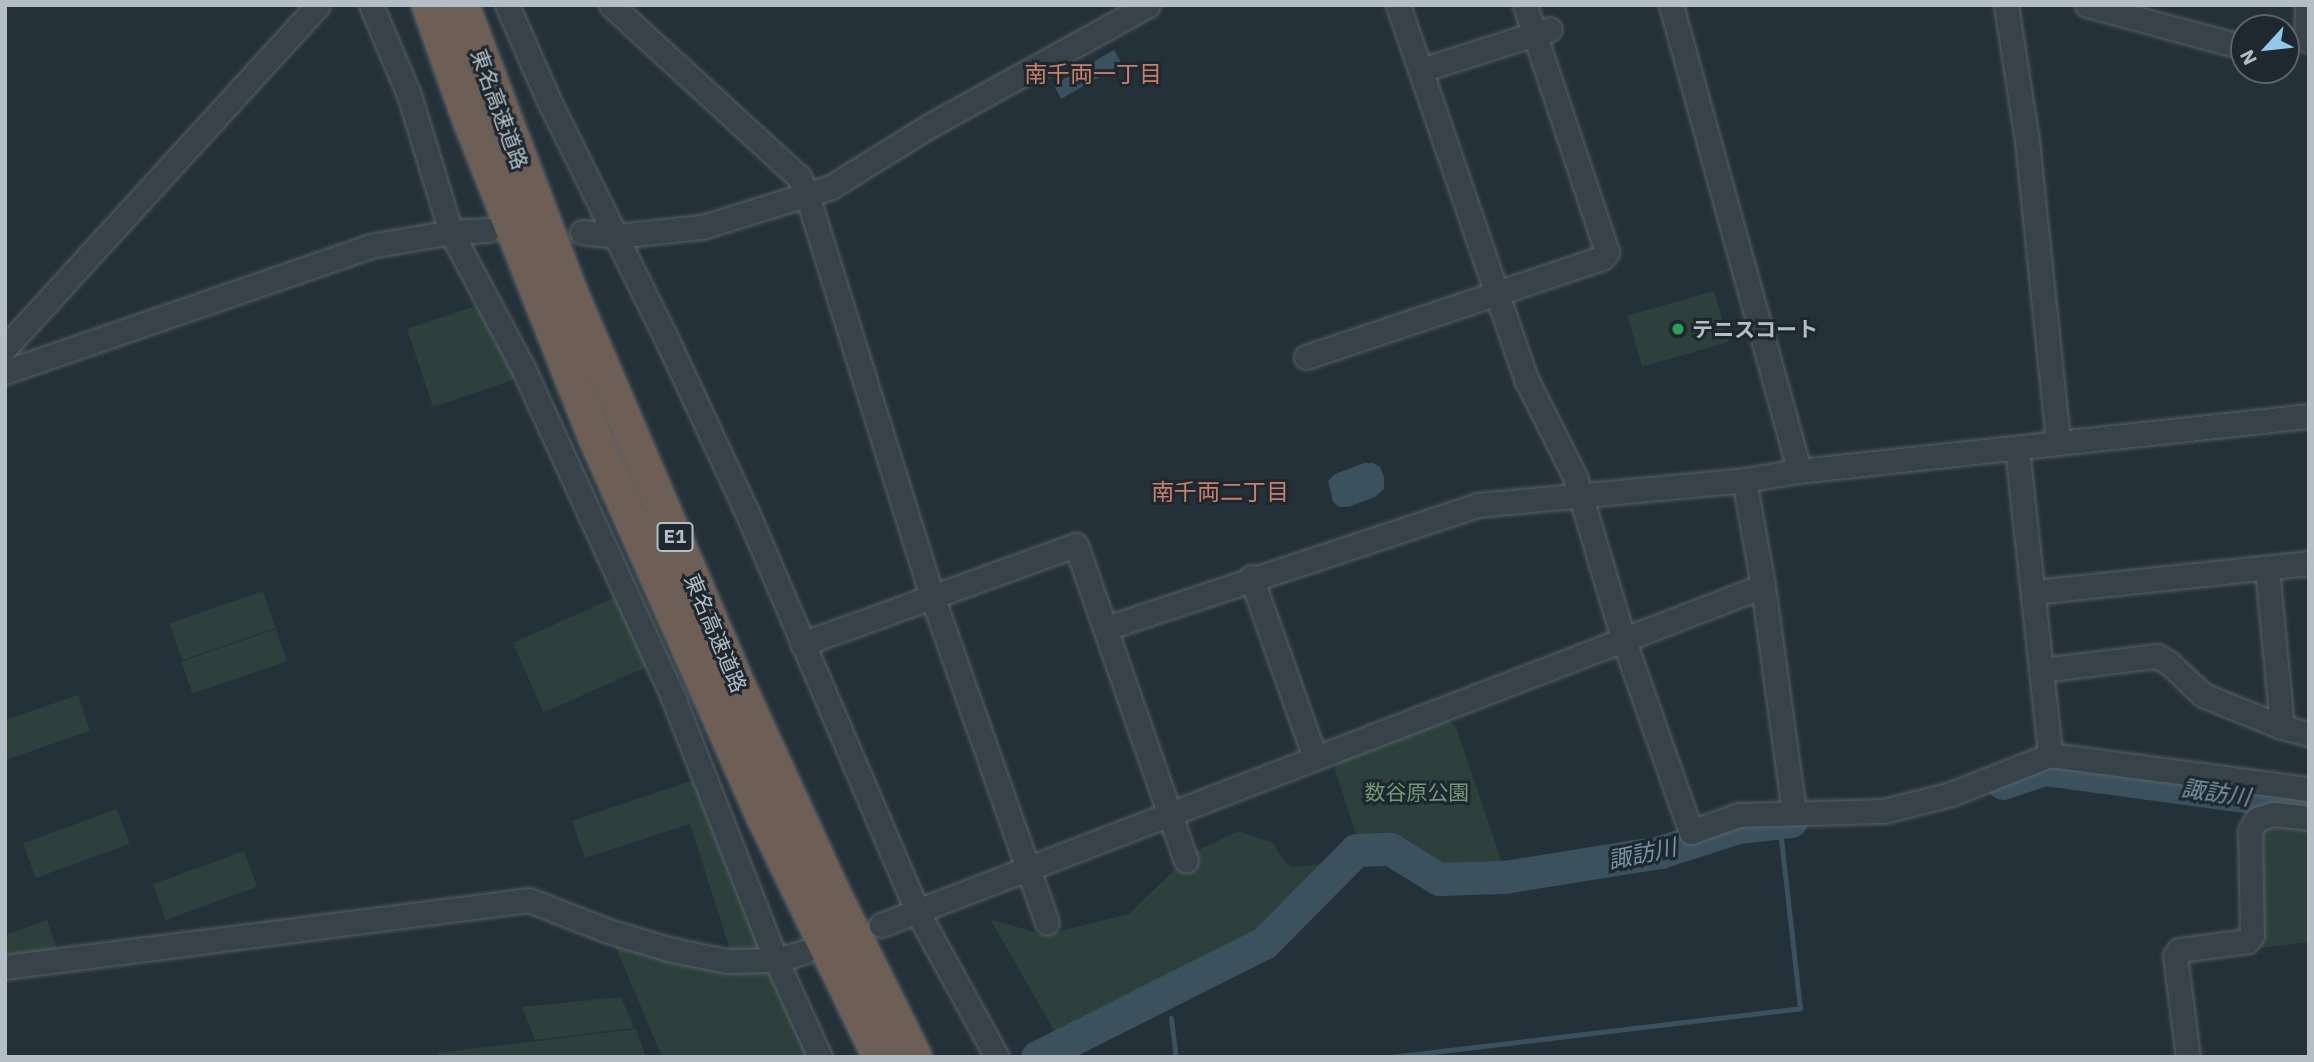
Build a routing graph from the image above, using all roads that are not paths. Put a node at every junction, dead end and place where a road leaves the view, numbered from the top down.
1 (318, 5) edge
2 (371, 5) edge
3 (428, 5) edge
4 (462, 5) edge
5 (508, 5) edge
6 (611, 5) edge
7 (1147, 5) edge
8 (1398, 5) edge
9 (1525, 5) edge
10 (1671, 5) edge
11 (2006, 5) edge
12 (2087, 5) edge
13 (2307, 5) edge
14 (296, 15) edge
15 (1542, 32) junction
16 (2300, 40) edge
17 (2230, 43) edge
18 (1421, 70) junction
19 (807, 195) junction
20 (488, 230) dead end
21 (452, 232) junction
22 (582, 232) dead end
23 (616, 236) junction
24 (1498, 294) junction
25 (5, 348) edge
26 (1306, 357) dead end
27 (5, 372) edge
28 (2309, 416) edge
29 (2058, 443) junction
30 (2017, 449) junction
31 (1799, 471) junction
32 (1744, 480) junction
33 (1580, 497) junction
34 (2309, 563) edge
35 (2267, 568) junction
36 (1251, 577) junction
37 (1763, 586) junction
38 (2033, 592) junction
39 (932, 596) junction
40 (1106, 628) junction
41 (1624, 641) junction
42 (802, 644) junction
43 (2041, 670) junction
44 (2282, 727) junction
45 (2309, 734) edge
46 (2050, 755) junction
47 (1315, 758) junction
48 (2309, 789) edge
49 (1170, 812) junction
50 (1794, 812) junction
51 (2309, 818) edge
52 (1186, 860) dead end
53 (1028, 868) junction
54 (917, 911) junction
55 (1047, 922) dead end
56 (881, 925) dead end
57 (804, 951) dead end
58 (776, 960) junction
59 (5, 967) edge
60 (820, 1057) edge
61 (879, 1057) edge
62 (915, 1057) edge
63 (997, 1057) edge
64 (2188, 1057) edge

1 - 14 street
2 - 21 street
3 - 61 highway, 東名高速道路 / E1
4 - 62 highway, 東名高速道路 / E1
5 - 23 street
6 - 19 street
7 - 19 street
8 - 18 street
9 - 15 street
10 - 31 street
11 - 29 street
12 - 17 street
13 - 16 street
14 - 25 street
15 - 18 street
15 - 24 street
18 - 24 street
19 - 23 street
19 - 39 street
20 - 21 street
21 - 27 street
21 - 58 street
22 - 23 street
23 - 42 street
24 - 26 street
24 - 33 street
28 - 29 street
29 - 30 street
30 - 31 street
30 - 38 street
31 - 32 street
32 - 33 street
32 - 37 street
33 - 36 street
33 - 41 street
34 - 35 street
35 - 38 street
35 - 44 street
36 - 40 street
36 - 47 street
37 - 41 street
37 - 50 street
38 - 43 street
39 - 40 street
39 - 42 street
39 - 53 street
40 - 49 street
41 - 47 street
41 - 50 street
42 - 54 street
43 - 44 street
43 - 46 street
44 - 45 street
46 - 48 street
46 - 50 street
47 - 49 street
49 - 52 street
49 - 53 street
51 - 64 street
53 - 54 street
53 - 55 street
54 - 56 street
54 - 63 street
57 - 58 street
58 - 59 street
58 - 60 street

